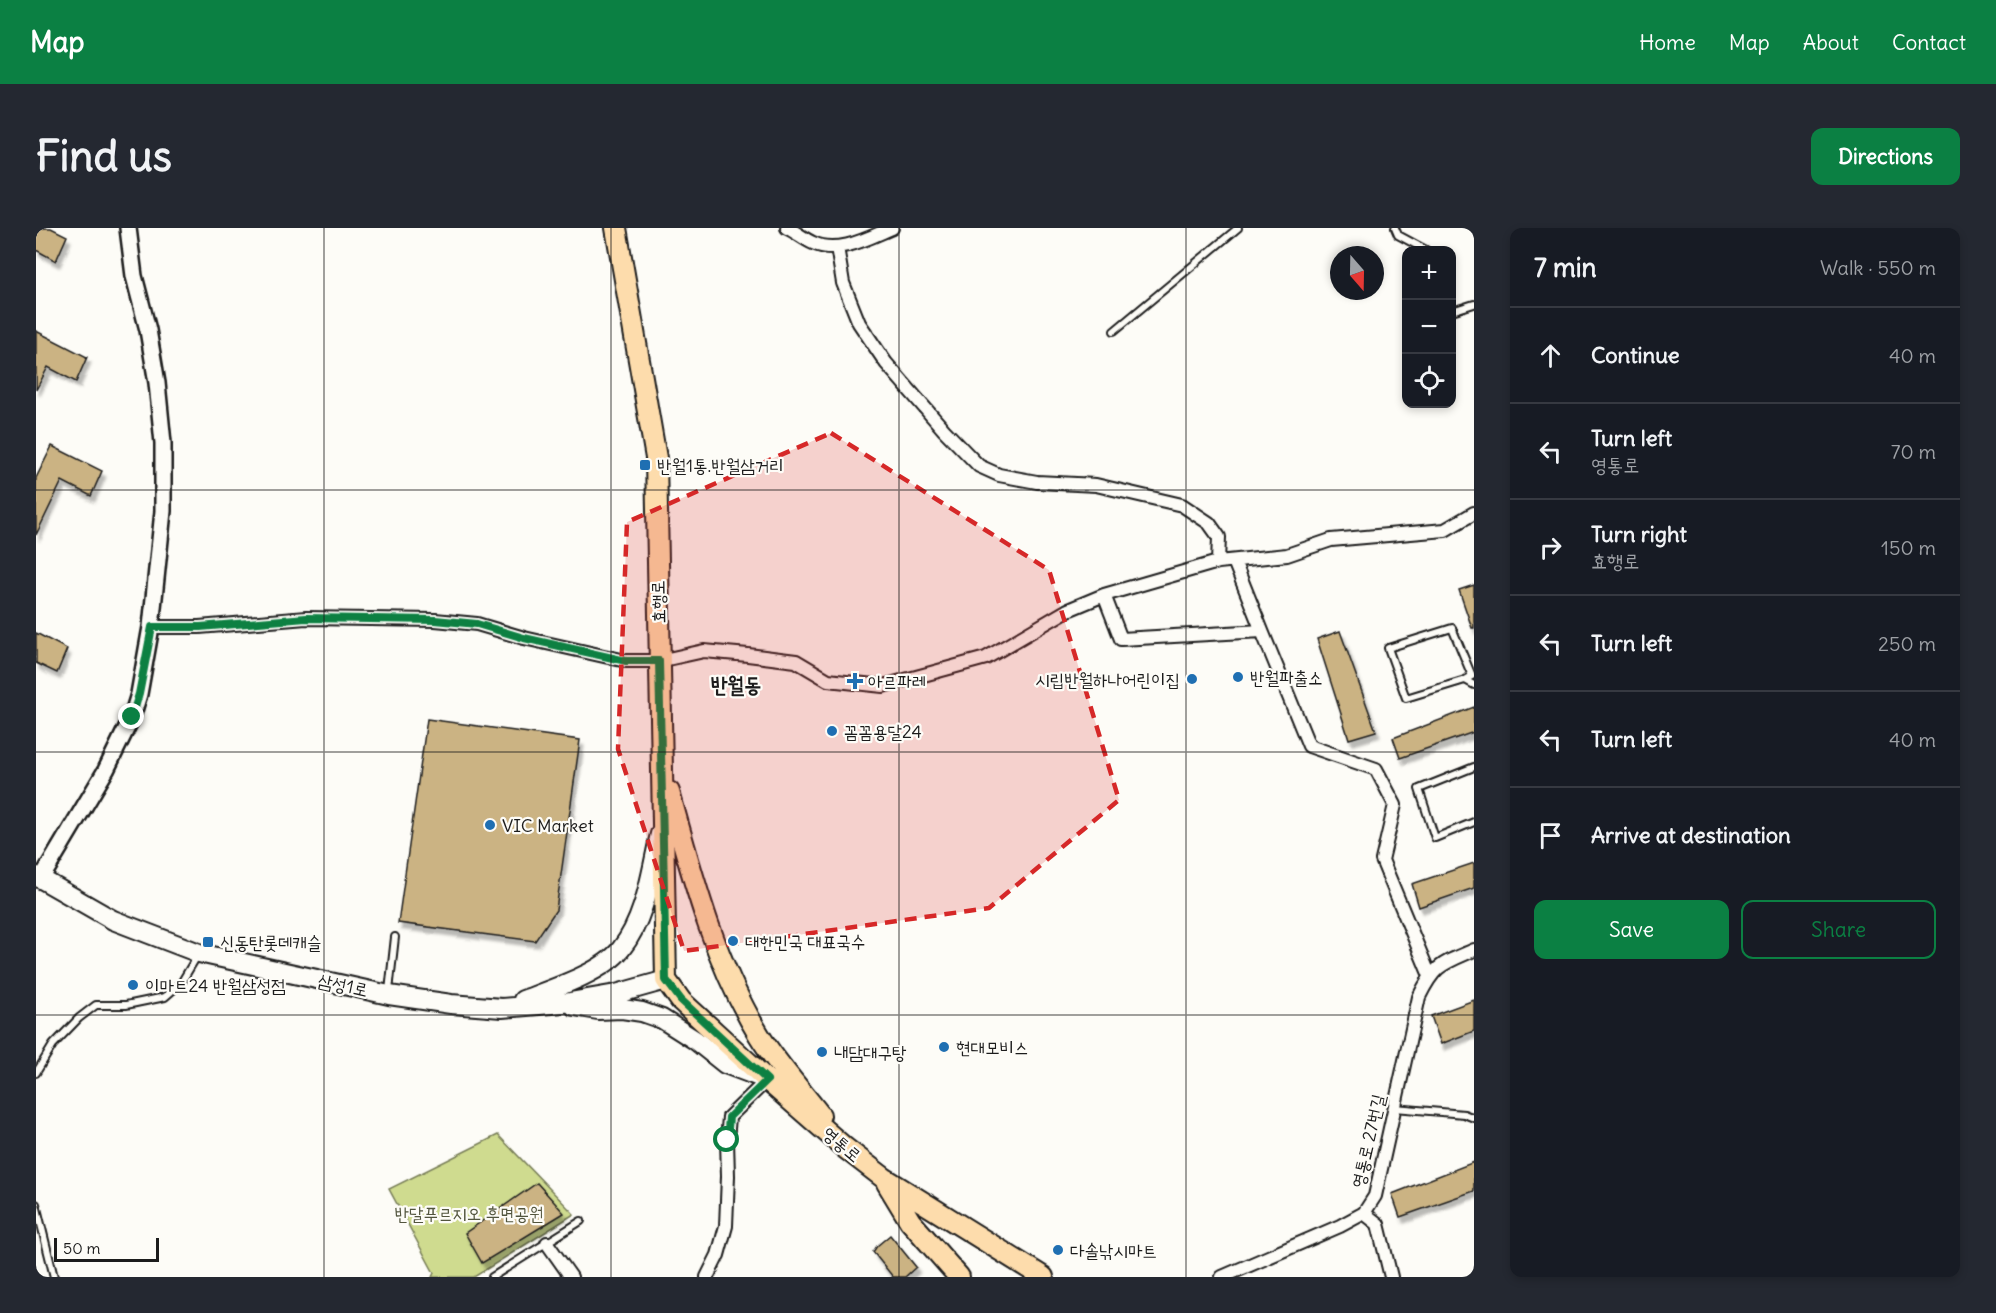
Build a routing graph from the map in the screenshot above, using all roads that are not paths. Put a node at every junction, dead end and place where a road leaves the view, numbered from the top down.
1 (128, 228) edge
2 (616, 228) edge
3 (788, 228) edge
4 (892, 228) edge
5 (1238, 228) edge
6 (1395, 228) edge
7 (1419, 246) edge
8 (837, 247) junction
9 (1474, 304) edge
10 (1456, 310) edge
11 (1114, 331) dead end
12 (1474, 513) edge
13 (1234, 561) junction
14 (1218, 562) junction
15 (1104, 595) junction
16 (152, 627) junction
17 (1262, 631) junction
18 (659, 661) junction
19 (1465, 680) junction
20 (1474, 685) edge
21 (661, 762) junction
22 (1474, 767) edge
23 (1474, 822) edge
24 (663, 824) junction
25 (38, 881) edge
26 (395, 937) dead end
27 (1474, 950) edge
28 (199, 953) junction
29 (1430, 976) junction
30 (666, 980) junction
31 (389, 995) junction
32 (564, 1004) junction
33 (502, 1008) junction
34 (36, 1073) edge
35 (767, 1080) junction
36 (1395, 1108) junction
37 (1474, 1118) edge
38 (845, 1148) junction
39 (884, 1178) junction
40 (1375, 1196) junction
41 (36, 1204) edge
42 (1364, 1213) junction
43 (580, 1221) dead end
44 (1378, 1224) junction
45 (547, 1243) junction
46 (54, 1277) edge
47 (492, 1277) edge
48 (571, 1277) edge
49 (708, 1277) edge
50 (959, 1277) edge
51 (1043, 1277) edge
52 (1222, 1277) edge
53 (1391, 1277) edge

1 - 16 street
2 - 18 main road, 효행로
3 - 8 street
4 - 8 street
5 - 11 lane
6 - 7 lane
8 - 14 street
9 - 10 lane
12 - 13 street
13 - 14 street
13 - 17 street
14 - 15 street
15 - 17 street
15 - 18 street
16 - 18 street
16 - 25 street
17 - 29 street
18 - 21 main road, 효행로
19 - 19 lane
19 - 20 lane
21 - 24 main road, 효행로
21 - 38 main road
22 - 23 lane
24 - 30 main road, 효행로
24 - 33 main road
25 - 28 main road, 삼성1로
26 - 31 lane
27 - 29 street
28 - 31 main road, 삼성1로
28 - 34 lane
29 - 36 street, 영통로 27번길
30 - 32 main road, 삼성1로
30 - 35 main road, 영통로
31 - 33 main road, 삼성1로
32 - 33 main road, 삼성1로
32 - 35 main road
35 - 38 main road, 영통로
35 - 49 street
36 - 37 lane
36 - 40 street, 영통로 27번길
38 - 39 main road, 영통로
39 - 50 main road
39 - 51 main road, 영통로
40 - 42 street, 영통로 27번길
40 - 44 street
41 - 46 lane
42 - 44 street
42 - 52 street, 영통로 27번길
43 - 45 lane
44 - 53 street
45 - 47 lane
45 - 48 street

